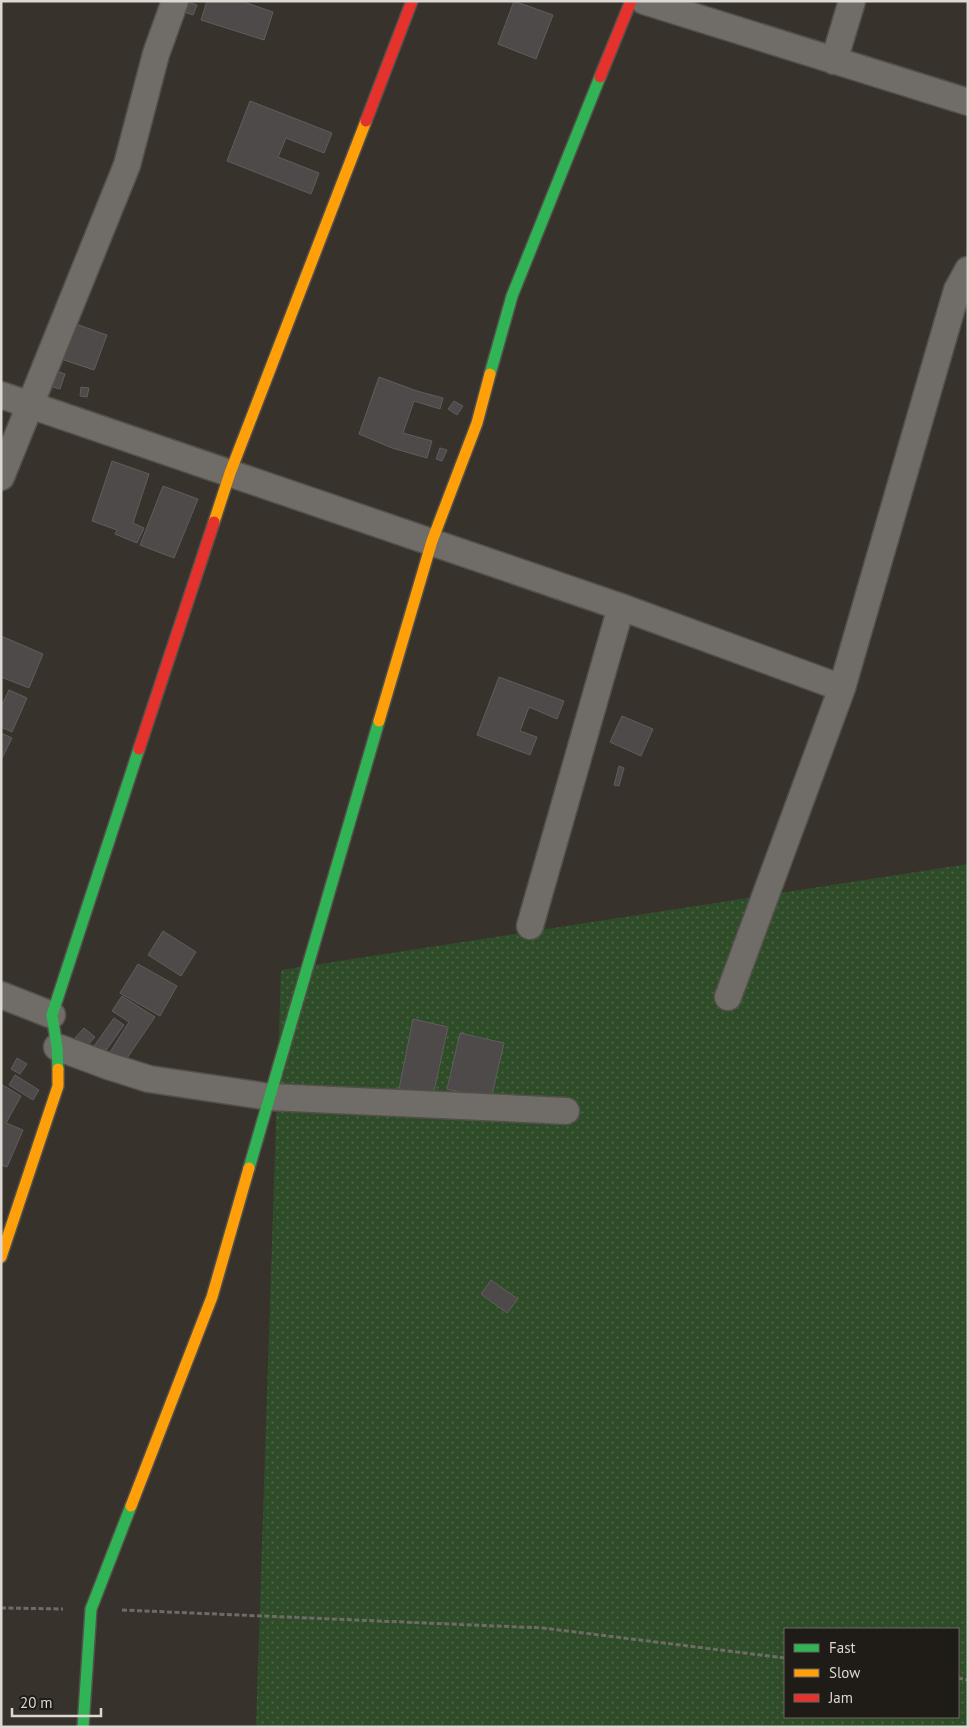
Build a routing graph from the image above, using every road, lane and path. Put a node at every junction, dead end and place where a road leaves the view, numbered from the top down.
1 (175, 1) edge
2 (412, 1) edge
3 (631, 1) edge
4 (644, 1) edge
5 (852, 1) edge
6 (834, 61) junction
7 (968, 102) edge
8 (968, 270) edge
9 (1, 395) edge
10 (29, 405) junction
11 (230, 473) junction
12 (1, 477) edge
13 (432, 541) junction
14 (621, 606) junction
15 (842, 688) junction
16 (530, 926) dead end
17 (1, 996) edge
18 (728, 997) dead end
19 (52, 1015) junction
20 (57, 1046) junction
21 (270, 1097) junction
22 (566, 1112) dead end
23 (1, 1256) edge
24 (1, 1608) edge
25 (92, 1609) junction
26 (784, 1658) edge
27 (83, 1727) edge

1 - 10 street
2 - 11 street
3 - 13 street
4 - 6 street
5 - 6 street
6 - 7 street
8 - 15 street
9 - 10 street
10 - 11 street
10 - 12 street
11 - 13 street
11 - 19 street
13 - 14 street
13 - 21 street
14 - 15 street
14 - 16 street
15 - 18 street
17 - 19 street
19 - 20 street
20 - 21 street
20 - 23 street
21 - 22 street
21 - 25 street
24 - 25 path
25 - 26 path
25 - 27 street

